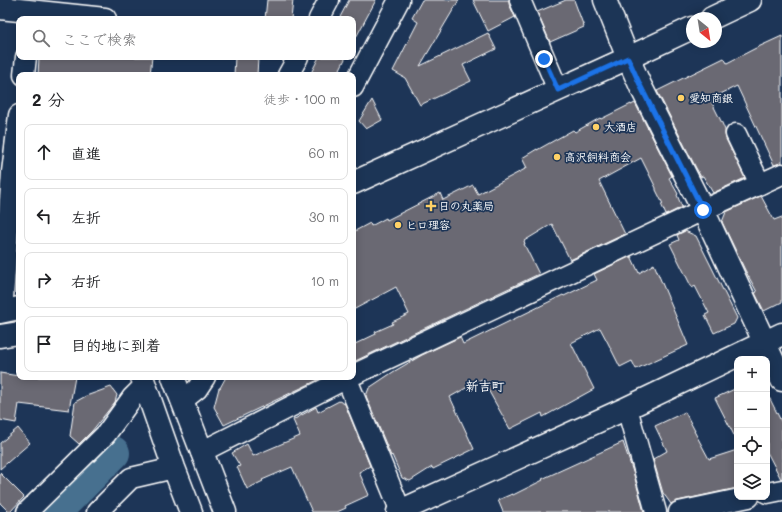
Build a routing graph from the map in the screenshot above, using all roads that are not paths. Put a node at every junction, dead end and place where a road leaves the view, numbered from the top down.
1 (329, 0) edge
2 (399, 0) edge
3 (520, 0) edge
4 (605, 0) edge
5 (750, 0) edge
6 (0, 8) edge
7 (31, 10) edge
8 (722, 13) edge
9 (80, 16) edge
10 (321, 16) edge
11 (686, 31) edge
12 (628, 58) junction
13 (26, 60) edge
14 (296, 60) edge
15 (24, 72) edge
16 (290, 72) edge
17 (356, 80) edge
18 (558, 90) junction
19 (16, 128) edge
20 (736, 134) dead end
21 (6, 171) edge
22 (782, 174) edge
23 (356, 182) edge
24 (760, 184) junction
25 (703, 210) junction
26 (7, 311) edge
27 (16, 333) edge
28 (0, 336) edge
29 (773, 338) edge
30 (356, 373) edge
31 (174, 380) edge
32 (203, 380) edge
33 (342, 380) edge
34 (349, 380) edge
35 (782, 380) edge
36 (143, 381) edge
37 (182, 402) junction
38 (627, 408) junction
39 (201, 452) junction
40 (174, 468) junction
41 (782, 490) edge
42 (770, 492) edge
43 (735, 500) edge
44 (27, 512) edge
45 (97, 512) edge
46 (191, 512) edge
47 (224, 512) edge
48 (400, 512) edge
49 (656, 512) edge
50 (679, 512) edge

1 - 10 street
2 - 17 street
3 - 18 street
4 - 12 street
5 - 8 street
6 - 7 street
7 - 9 street
11 - 12 street
12 - 18 street
12 - 25 street
13 - 15 street
14 - 16 street
18 - 23 street
19 - 21 street
20 - 24 street
21 - 26 street
22 - 24 street
24 - 25 street
25 - 29 street
25 - 30 street
27 - 28 street
29 - 35 street
29 - 38 street
31 - 37 street
32 - 37 street
33 - 39 street
34 - 48 street
36 - 40 street
36 - 44 street
37 - 39 street
38 - 48 street
38 - 49 street
39 - 47 street
40 - 45 street
40 - 46 street
41 - 42 street
43 - 50 street

